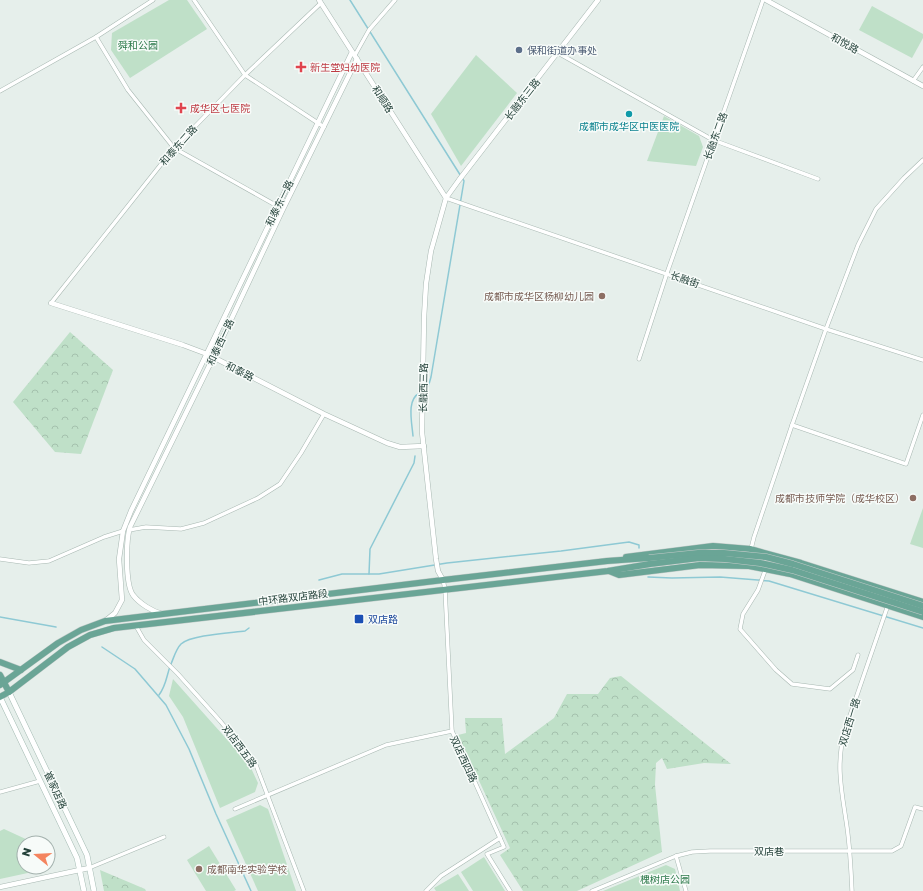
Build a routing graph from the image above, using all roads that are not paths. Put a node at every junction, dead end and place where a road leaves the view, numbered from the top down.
1 (153, 0) edge
2 (194, 0) edge
3 (395, 0) edge
4 (598, 0) edge
5 (765, 0) edge
6 (320, 2) edge
7 (96, 37) junction
8 (558, 53) junction
9 (355, 55) junction
10 (923, 67) edge
11 (245, 75) junction
12 (913, 81) junction
13 (923, 86) edge
14 (0, 91) edge
15 (318, 124) junction
16 (324, 127) junction
17 (713, 140) junction
18 (174, 148) junction
19 (923, 160) edge
20 (818, 179) dead end
21 (446, 198) junction
22 (278, 206) junction
23 (283, 210) junction
24 (667, 273) junction
25 (51, 303) joint
26 (826, 329) junction
27 (207, 354) junction
28 (213, 358) junction
29 (639, 359) dead end
30 (923, 360) edge
31 (324, 414) junction
32 (923, 415) edge
33 (792, 425) junction
34 (424, 446) junction
35 (129, 530) junction
36 (123, 531) junction
37 (750, 549) junction
38 (0, 559) edge
39 (607, 561) junction
40 (649, 561) junction
41 (749, 566) junction
42 (766, 568) junction
43 (608, 571) junction
44 (442, 580) junction
45 (445, 589) junction
46 (923, 602) edge
47 (888, 605) junction
48 (923, 606) edge
49 (923, 612) edge
50 (166, 614) junction
51 (923, 617) edge
52 (105, 621) junction
53 (136, 626) junction
54 (858, 655) dead end
55 (0, 662) edge
56 (21, 670) junction
57 (0, 675) edge
58 (2, 684) edge
59 (9, 692) junction
60 (0, 697) edge
61 (452, 731) junction
62 (40, 781) junction
63 (0, 792) edge
64 (268, 795) junction
65 (235, 808) dead end
66 (923, 809) edge
67 (164, 837) dead end
68 (500, 838) junction
69 (850, 852) junction
70 (676, 856) junction
71 (89, 868) junction
72 (79, 871) junction
73 (0, 887) edge
74 (84, 891) edge
75 (94, 891) edge
76 (304, 891) edge
77 (426, 891) edge
78 (510, 891) edge
79 (592, 891) edge
80 (686, 891) edge
81 (852, 891) edge

1 - 7 street
2 - 11 street
3 - 9 street
4 - 8 street, 长融东三路
5 - 12 street, 和悦路
5 - 17 street, 长融东二路
6 - 9 street, 和顺路
6 - 11 street, 和泰东二路
7 - 14 street
7 - 18 street
8 - 17 street
8 - 21 street, 长融东三路
9 - 15 street, 和泰东一路
9 - 16 street, 和泰西一路
9 - 21 street, 和顺路
10 - 12 street
11 - 15 street
11 - 18 street, 和泰东二路
12 - 13 street, 和悦路
15 - 16 street
15 - 22 street, 和泰东一路
16 - 23 street, 和泰西一路
17 - 20 street
17 - 24 street, 长融东二路
18 - 22 street
18 - 25 street, 和泰东二路
19 - 26 street
21 - 24 street, 长融街
21 - 34 street, 长融西三路
22 - 23 street
22 - 27 street, 和泰东一路
23 - 28 street, 和泰西一路
24 - 26 street, 长融街
24 - 29 street, 长融东二路
25 - 27 street, 和泰路
26 - 30 street, 长融街
26 - 33 street
27 - 28 street, 和泰路
27 - 36 street, 和泰西一路
28 - 31 street, 和泰路
28 - 35 street, 和泰西一路
31 - 34 street, 和泰路
31 - 35 street
32 - 33 street
33 - 37 street
34 - 44 street, 长融西三路
35 - 50 street, 和泰西一路
36 - 38 street
36 - 52 street, 和泰西一路
37 - 39 main road
37 - 41 street
37 - 46 main road
39 - 40 main road
39 - 44 main road, 中环路双店路段
40 - 43 main road
40 - 48 main road, bridge
40 - 49 main road, bridge
41 - 42 main road
41 - 43 main road
42 - 47 main road
42 - 54 street
43 - 45 main road, 中环路双店路段
44 - 45 street, 双店西四路
44 - 50 main road, 中环路双店路段
45 - 53 main road, 中环路双店路段
45 - 61 street, 双店西四路
47 - 51 main road
47 - 69 street, 双店西一路
50 - 52 main road, 中环路双店路段
52 - 56 main road, 中环路双店路段
53 - 59 main road, 中环路双店路段
53 - 64 street, 双店西五路
55 - 56 main road
56 - 58 main road, 中环路双店路段
57 - 58 main road
58 - 59 main road
59 - 60 main road, 中环路双店路段
59 - 71 main road, 崔家店路
60 - 62 main road, 崔家店路
61 - 64 street
61 - 68 street, 双店西四路
62 - 63 street
62 - 72 main road, 崔家店路
64 - 65 street
64 - 76 street, 双店西五路
66 - 69 street, 双店巷
67 - 71 street
68 - 77 street
68 - 78 street
69 - 70 street, 双店巷
69 - 81 street, 双店西一路
70 - 79 street, 双店巷
70 - 80 street
71 - 72 street
71 - 75 main road, 崔家店路
72 - 73 street
72 - 74 main road, 崔家店路

